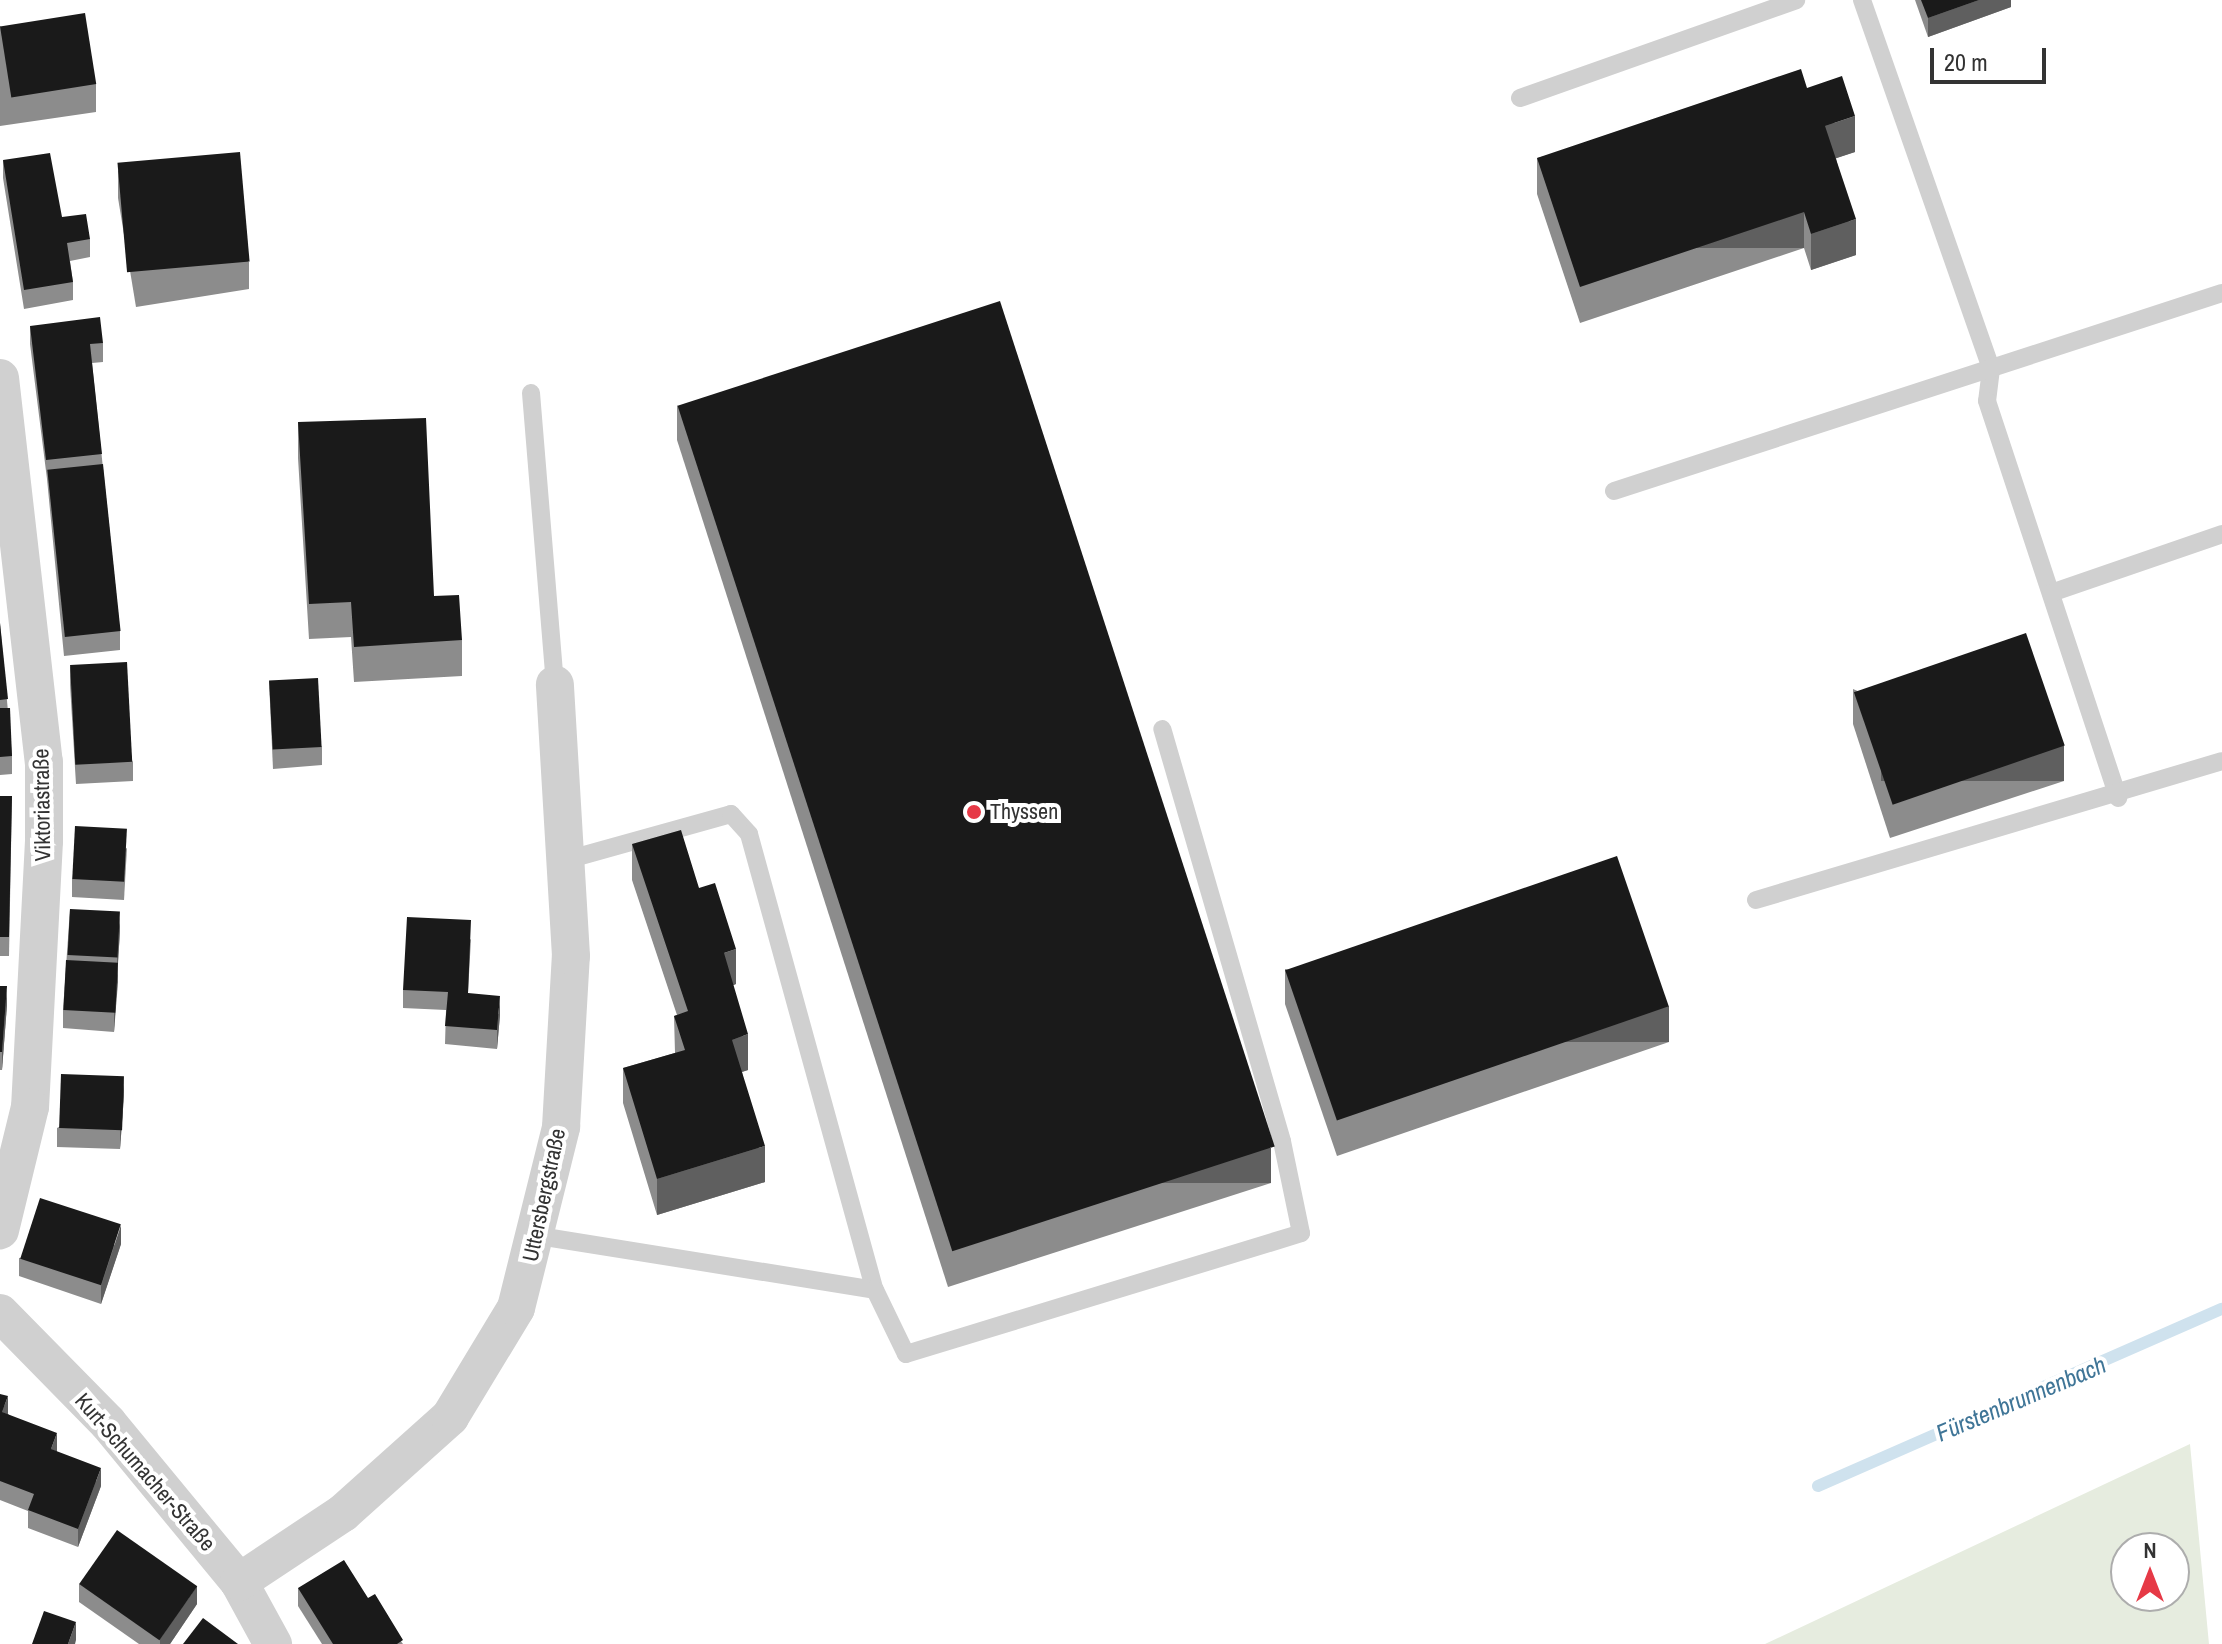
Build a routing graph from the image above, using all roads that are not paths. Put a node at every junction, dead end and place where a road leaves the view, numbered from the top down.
1 (1796, 0) edge
2 (1862, 0) edge
3 (1520, 98) dead end
4 (2222, 293) edge
5 (1991, 369) junction
6 (0, 378) edge
7 (531, 393) dead end
8 (1614, 491) dead end
9 (2222, 534) edge
10 (2051, 593) junction
11 (555, 684) joint
12 (1162, 729) dead end
13 (2222, 761) edge
14 (2118, 798) junction
15 (570, 859) junction
16 (1756, 900) dead end
17 (0, 1230) edge
18 (539, 1236) junction
19 (875, 1290) junction
20 (0, 1313) edge
21 (239, 1582) junction
22 (273, 1644) edge

1 - 3 lane
2 - 5 lane
4 - 5 lane
5 - 8 lane
5 - 10 lane
6 - 17 street, Viktoriastraße
7 - 11 lane
9 - 10 lane
10 - 14 lane
11 - 15 street, Uttersbergstraße
12 - 19 lane
13 - 14 lane
14 - 16 lane
15 - 18 street, Uttersbergstraße
15 - 19 lane
18 - 19 lane
18 - 21 street, Uttersbergstraße
20 - 21 street, Kurt-Schumacher-Straße
21 - 22 street, Kurt-Schumacher-Straße

